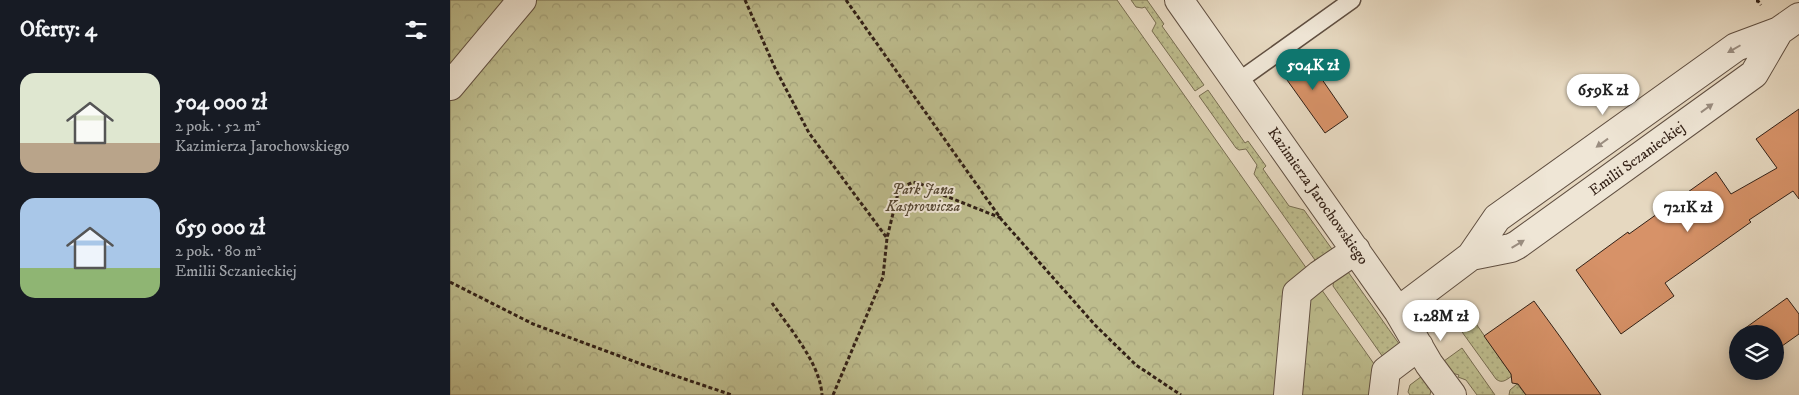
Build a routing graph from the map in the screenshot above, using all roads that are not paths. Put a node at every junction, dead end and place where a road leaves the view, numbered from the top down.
1 (522, 0) edge
2 (1179, 0) edge
3 (1352, 0) edge
4 (1789, 24) edge
5 (1237, 82) junction
6 (450, 86) edge
7 (1356, 250) junction
8 (1398, 311) junction
9 (1419, 346) junction
10 (1288, 395) edge
11 (1383, 395) edge
12 (1452, 395) edge

1 - 6 street
2 - 5 street, Kazimierza Jarochowskiego
3 - 5 lane
4 - 8 street, Emilii Sczanieckiej
5 - 7 street, Kazimierza Jarochowskiego
7 - 8 street, Kazimierza Jarochowskiego
7 - 10 street
8 - 9 street, Kazimierza Jarochowskiego
9 - 11 street
9 - 12 street, Kazimierza Jarochowskiego

